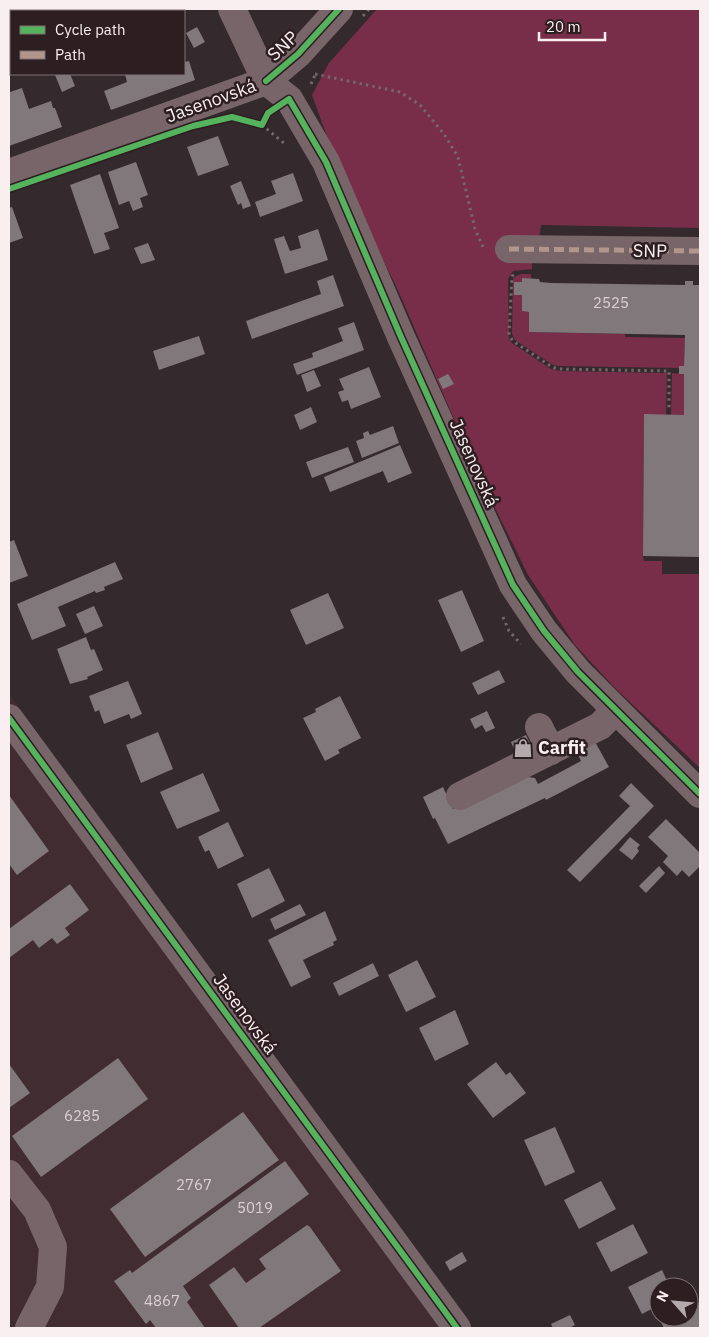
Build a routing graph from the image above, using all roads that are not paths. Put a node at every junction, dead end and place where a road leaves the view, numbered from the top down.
1 (232, 9) edge
2 (339, 9) edge
3 (266, 81) junction
4 (9, 173) edge
5 (700, 251) edge
6 (498, 252) road end
7 (616, 710) junction
8 (9, 718) edge
9 (539, 727) dead end
10 (551, 752) junction
11 (700, 794) edge
12 (460, 796) dead end
13 (9, 1174) edge
14 (29, 1328) edge
15 (457, 1328) edge

1 - 3 street
2 - 3 street, SNP
3 - 4 street, Jasenovská
3 - 7 street, Jasenovská
5 - 6 street, SNP
7 - 10 street
7 - 11 street, Jasenovská
8 - 15 street, Jasenovská
9 - 10 street
10 - 12 street
13 - 14 street

